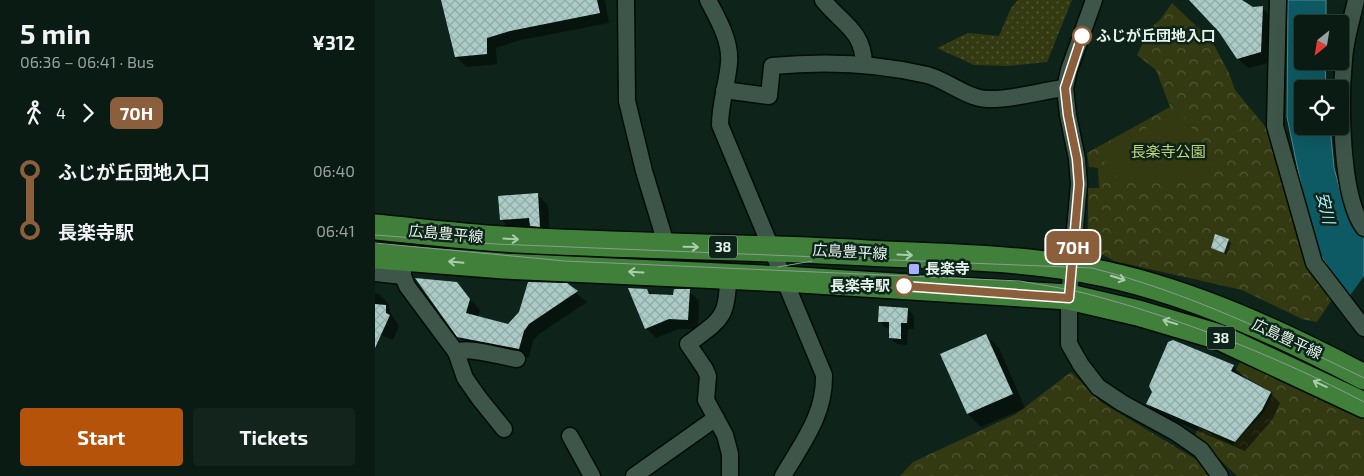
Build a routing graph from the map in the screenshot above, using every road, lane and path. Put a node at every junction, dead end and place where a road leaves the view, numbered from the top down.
1 (626, 0) edge
2 (708, 0) edge
3 (823, 0) edge
4 (1094, 0) edge
5 (1278, 0) edge
6 (1356, 0) edge
7 (864, 64) junction
8 (1065, 88) junction
9 (723, 90) junction
10 (375, 227) edge
11 (1364, 228) edge
12 (663, 246) junction
13 (771, 248) junction
14 (375, 256) edge
15 (403, 267) junction
16 (1071, 267) junction
17 (375, 273) edge
18 (729, 276) junction
19 (784, 279) junction
20 (1069, 298) junction
21 (1364, 328) edge
22 (456, 352) junction
23 (517, 359) dead end
24 (1364, 377) edge
25 (1364, 405) edge
26 (716, 418) junction
27 (504, 429) dead end
28 (570, 436) dead end
29 (592, 476) edge
30 (634, 476) edge
31 (730, 476) edge
32 (783, 476) edge
33 (1220, 476) edge

1 - 12 street
2 - 9 street
3 - 7 street
4 - 8 street
5 - 21 street
6 - 11 street
7 - 8 street
7 - 9 street
8 - 16 street
9 - 13 street
10 -> 12 main road, 広島豊平線 / 38
12 -> 13 main road, 広島豊平線 / 38
13 -> 16 main road, 広島豊平線 / 38
13 - 19 street
14 - 15 main road, 広島豊平線 / 38
15 - 17 street
18 -> 15 main road, 広島豊平線 / 38
15 - 22 street
16 - 20 street
16 -> 24 main road, 広島豊平線 / 38
18 - 19 main road, 広島豊平線 / 38
18 - 26 street
19 - 20 main road, 広島豊平線 / 38
19 - 32 street
25 -> 20 main road, 広島豊平線 / 38
20 - 33 street
22 - 23 street
22 - 27 street
26 - 30 street
26 - 31 street
28 - 29 street

